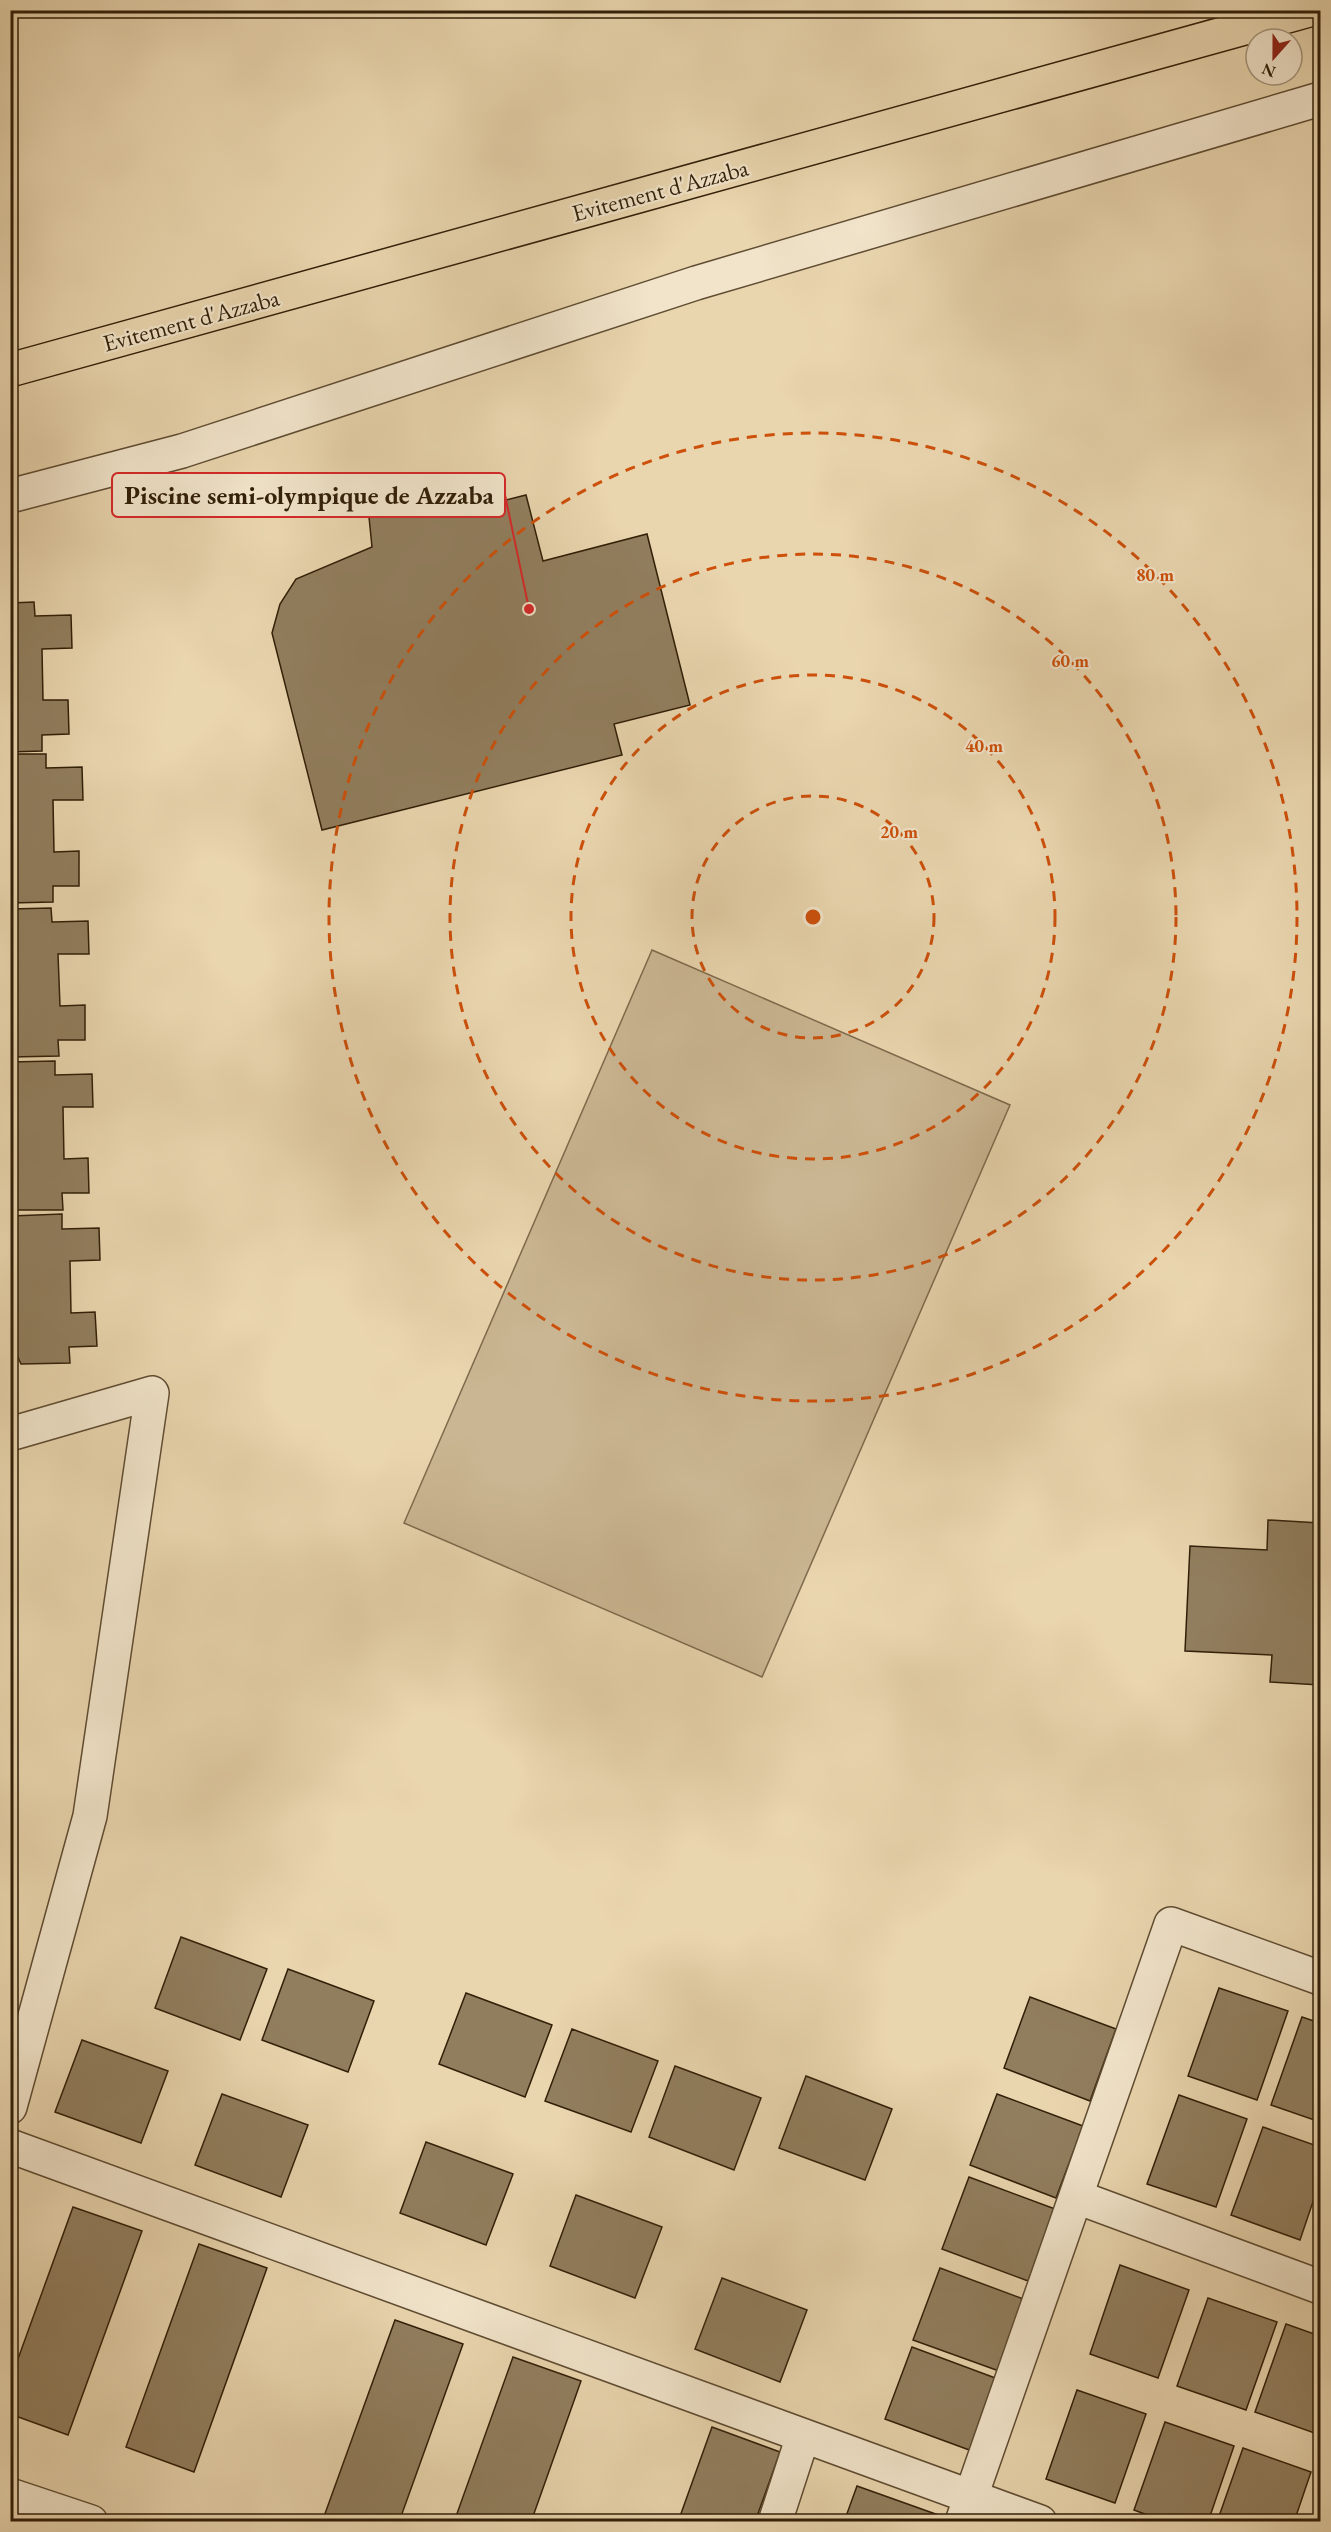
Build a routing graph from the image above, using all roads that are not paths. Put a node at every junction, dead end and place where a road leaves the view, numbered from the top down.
1 (1309, 10) edge
2 (1320, 99) edge
3 (10, 370) edge
4 (10, 496) edge
5 (10, 1434) edge
6 (1320, 1978) edge
7 (10, 2107) edge
8 (10, 2146) edge
9 (1077, 2197) junction
10 (1320, 2288) edge
11 (803, 2436) junction
12 (10, 2495) edge
13 (966, 2509) edge
14 (91, 2522) edge
15 (775, 2522) edge
16 (1040, 2522) edge

1 - 3 main road, Evitement d'Azzaba
2 - 4 street
5 - 7 street
6 - 9 street
8 - 11 street
9 - 10 street
9 - 13 street
11 - 13 street
11 - 15 street
12 - 14 street
13 - 16 street

